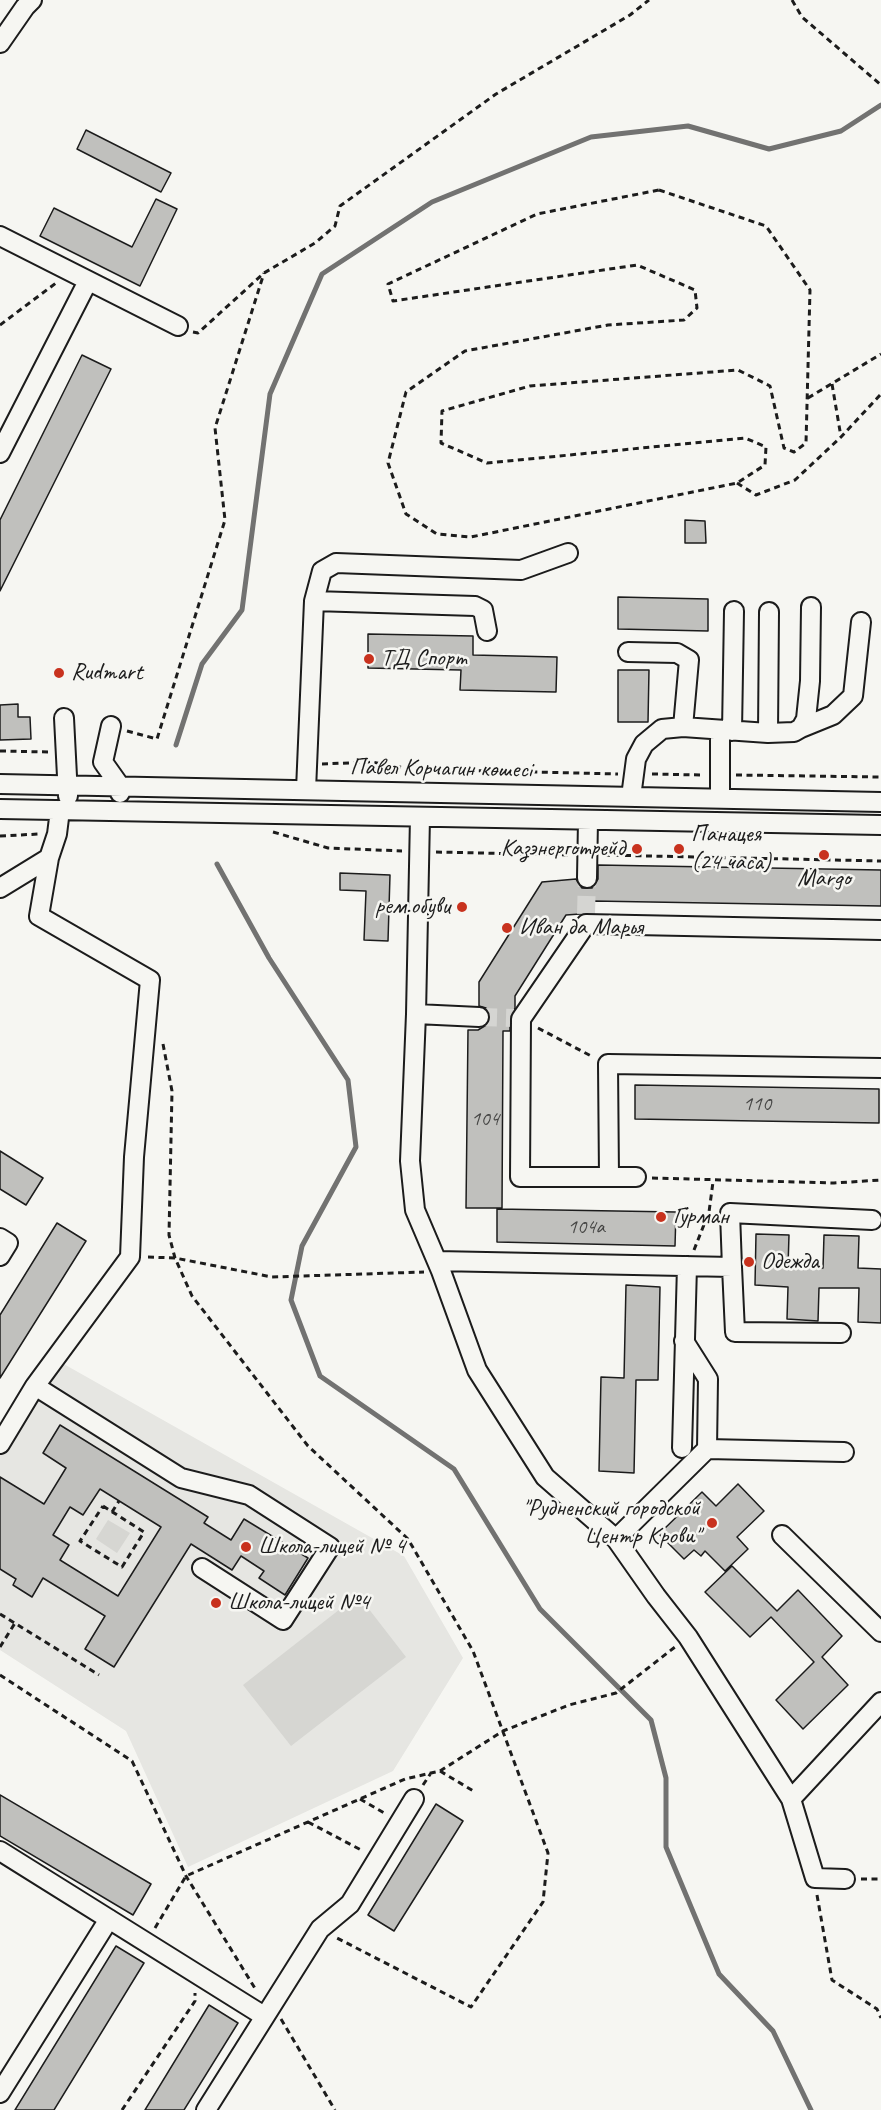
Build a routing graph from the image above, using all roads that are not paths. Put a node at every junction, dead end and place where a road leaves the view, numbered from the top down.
1 (32, 0) edge
2 (0, 43) edge
3 (0, 236) edge
4 (88, 281) junction
5 (178, 326) road end
6 (0, 453) edge
7 (568, 553) dead end
8 (314, 601) junction
9 (811, 607) dead end
10 (734, 611) dead end
11 (769, 612) dead end
12 (861, 622) dead end
13 (487, 631) dead end
14 (628, 652) dead end
15 (64, 718) dead end
16 (111, 726) road end
17 (683, 727) junction
18 (801, 728) junction
19 (726, 730) junction
20 (768, 733) junction
21 (0, 784) edge
22 (68, 785) junction
23 (120, 786) junction
24 (306, 790) junction
25 (631, 797) junction
26 (720, 798) junction
27 (762, 799) junction
28 (881, 802) edge
29 (0, 809) edge
30 (65, 810) junction
31 (120, 811) junction
32 (420, 817) junction
33 (588, 820) junction
34 (762, 823) junction
35 (881, 825) edge
36 (49, 858) junction
37 (587, 879) tunnel mouth
38 (0, 888) edge
39 (881, 930) edge
40 (416, 1014) junction
41 (478, 1017) tunnel mouth
42 (881, 1068) edge
43 (609, 1177) junction
44 (636, 1177) road end
45 (872, 1220) dead end
46 (0, 1238) edge
47 (0, 1256) edge
48 (439, 1266) junction
49 (687, 1266) junction
50 (732, 1267) junction
51 (841, 1334) dead end
52 (684, 1341) junction
53 (35, 1386) junction
54 (0, 1444) edge
55 (682, 1448) dead end
56 (707, 1449) junction
57 (844, 1452) dead end
58 (782, 1535) dead end
59 (616, 1539) junction
60 (202, 1568) dead end
61 (881, 1632) edge
62 (881, 1702) edge
63 (414, 1799) dead end
64 (791, 1799) junction
65 (0, 1851) edge
66 (845, 1879) dead end
67 (109, 1919) junction
68 (268, 2010) junction
69 (0, 2093) edge
70 (206, 2110) edge

1 - 2 street
3 - 4 street
4 - 5 street
4 - 6 street
7 - 8 street
8 - 13 street
8 - 24 street
9 - 18 street
10 - 19 street
11 - 20 street
12 - 18 street
14 - 17 street
15 - 22 street
16 - 23 street
17 - 19 street
17 - 25 street
18 - 20 street
19 - 20 street
19 - 26 street
21 - 22 street, Павел Корчагин көшесі
22 - 23 street, Павел Корчагин көшесі
22 - 30 street
23 - 24 street, Павел Корчагин көшесі
23 - 31 street
24 - 25 street, Павел Корчагин көшесі
25 - 26 street, Павел Корчагин көшесі
26 - 27 street, Павел Корчагин көшесі
27 - 28 street, Павел Корчагин көшесі
27 - 34 street
29 - 30 street, Павел Корчагин көшесі
30 - 31 street, Павел Корчагин көшесі
30 - 36 street
31 - 32 street, Павел Корчагин көшесі
32 - 33 street, Павел Корчагин көшесі
32 - 40 street
33 - 34 street, Павел Корчагин көшесі
33 - 37 street
34 - 35 street, Павел Корчагин көшесі
36 - 38 street
36 - 53 street
39 - 43 street
40 - 41 street
40 - 48 street
42 - 43 street
43 - 44 street
45 - 50 street
46 - 47 street
48 - 49 street
48 - 59 street
49 - 50 street
49 - 52 street
50 - 51 street
52 - 55 street
52 - 56 street
53 - 54 street
53 - 60 street
56 - 57 street
56 - 59 street
58 - 61 street
59 - 64 street
62 - 64 street
63 - 68 street
64 - 66 street
65 - 67 street
67 - 68 street
67 - 69 street
68 - 70 street

